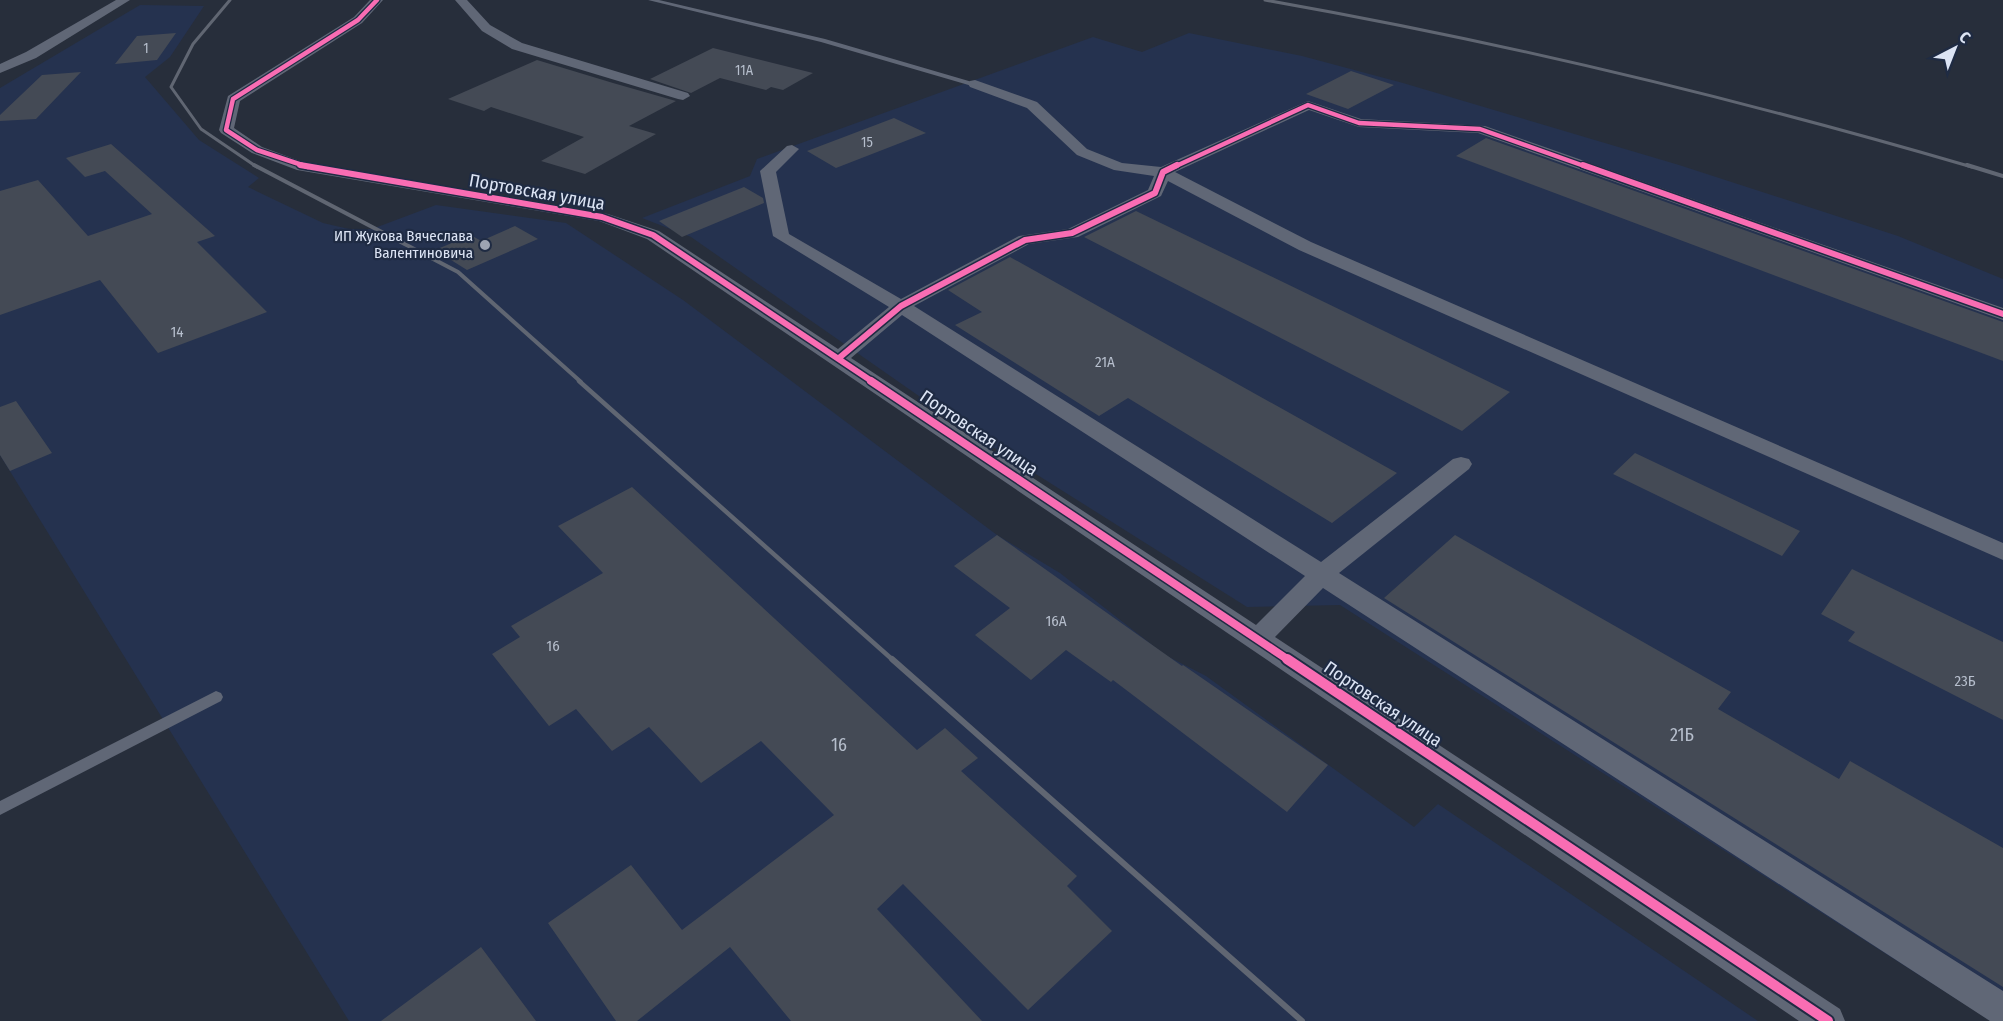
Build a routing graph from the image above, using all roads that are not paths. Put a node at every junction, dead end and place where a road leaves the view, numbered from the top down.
1 (124, 0) edge
2 (377, 0) edge
3 (461, 0) edge
4 (651, 0) edge
5 (0, 69) edge
6 (975, 84) joint
7 (683, 96) dead end
8 (792, 149) dead end
9 (1163, 172) junction
10 (901, 306) junction
11 (2003, 314) edge
12 (839, 358) junction
13 (1461, 464) dead end
14 (2003, 552) edge
15 (1321, 575) junction
16 (1257, 638) junction
17 (216, 697) dead end
18 (0, 808) edge
19 (2003, 1010) edge
20 (1828, 1021) edge

1 - 5 street
2 - 12 street, Портовская улица
3 - 7 street
4 - 6 lane
6 - 9 street
8 - 10 street
9 - 10 street
9 - 11 street
9 - 14 street
10 - 12 street
10 - 15 street
12 - 16 street, Портовская улица
13 - 15 street
15 - 16 street
15 - 19 street
16 - 20 street, Портовская улица
17 - 18 lane

